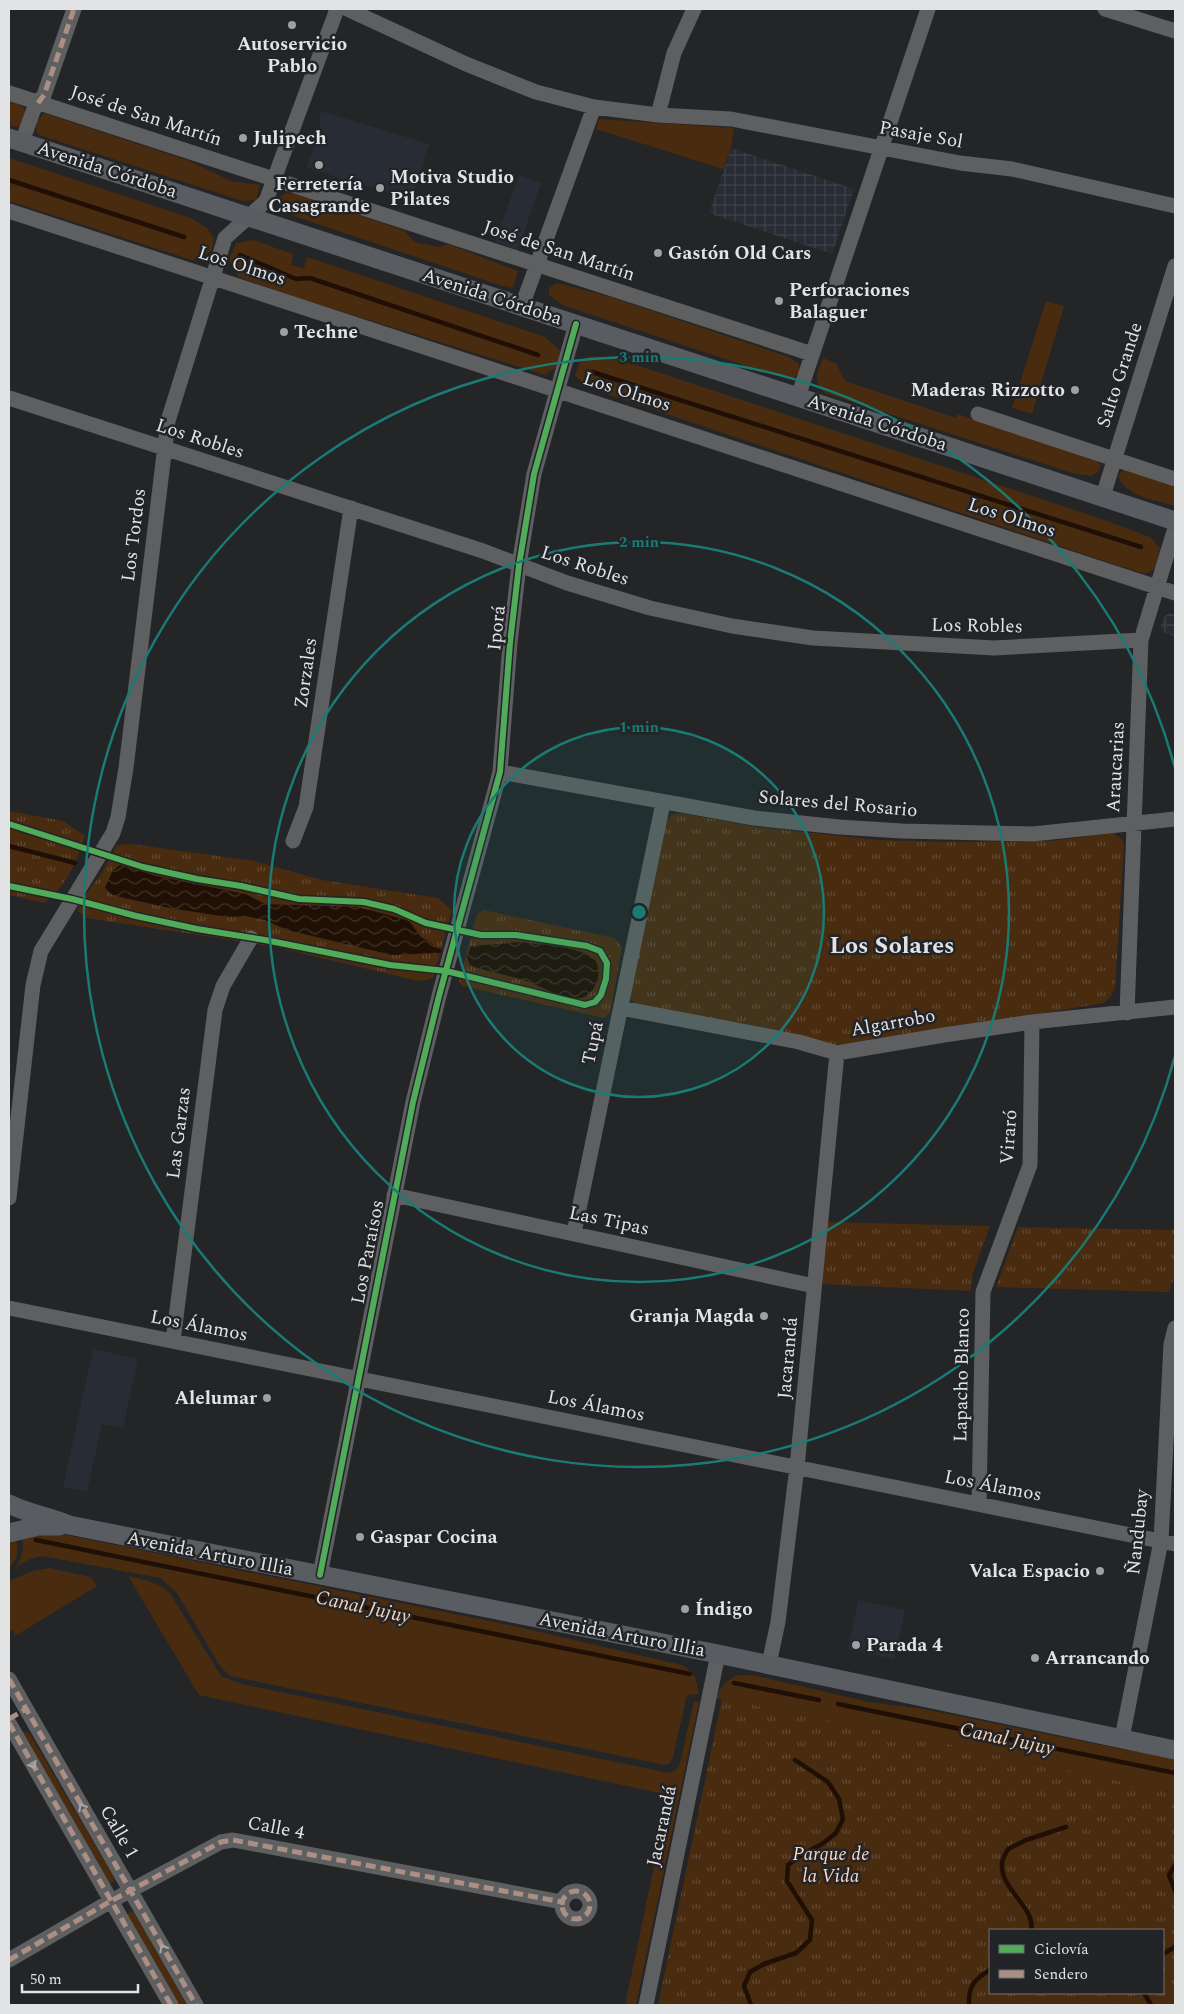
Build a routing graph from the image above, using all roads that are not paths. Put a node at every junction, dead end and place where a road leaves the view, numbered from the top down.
1 (74, 9) edge
2 (337, 9) edge
3 (347, 9) edge
4 (694, 9) edge
5 (928, 9) edge
6 (1106, 9) edge
7 (1175, 31) edge
8 (9, 93) edge
9 (38, 102) junction
10 (594, 107) junction
11 (658, 115) junction
12 (16, 140) edge
13 (882, 148) junction
14 (275, 179) junction
15 (1175, 206) edge
16 (9, 211) edge
17 (248, 217) junction
18 (536, 264) junction
19 (1175, 266) edge
20 (213, 277) junction
21 (522, 306) junction
22 (576, 324) junction
23 (812, 354) junction
24 (558, 391) junction
25 (798, 397) junction
26 (9, 398) edge
27 (978, 414) dead end
28 (164, 448) junction
29 (1114, 459) junction
30 (1175, 479) edge
31 (1103, 496) junction
32 (351, 508) junction
33 (1175, 521) edge
34 (1175, 528) edge
35 (519, 565) junction
36 (1158, 587) junction
37 (1175, 593) edge
38 (1142, 640) junction
39 (500, 772) junction
40 (663, 803) junction
41 (1175, 819) edge
42 (1133, 824) junction
43 (293, 841) dead end
44 (456, 936) joint
45 (251, 938) dead end
46 (1175, 1007) edge
47 (621, 1008) junction
48 (1127, 1013) junction
49 (1032, 1022) junction
50 (837, 1053) junction
51 (394, 1195) junction
52 (9, 1198) edge
53 (574, 1233) junction
54 (999, 1249) joint
55 (814, 1286) junction
56 (9, 1308) edge
57 (1175, 1328) edge
58 (173, 1341) junction
59 (358, 1379) junction
60 (797, 1467) junction
61 (9, 1504) edge
62 (979, 1504) junction
63 (69, 1525) junction
64 (9, 1533) edge
65 (1168, 1542) edge
66 (320, 1575) junction
67 (718, 1654) junction
68 (769, 1664) junction
69 (9, 1678) edge
70 (26, 1709) junction
71 (9, 1719) edge
72 (9, 1723) edge
73 (1122, 1738) junction
74 (1175, 1750) edge
75 (130, 1891) junction
76 (111, 1901) junction
77 (562, 1902) dead end
78 (9, 1960) edge
79 (171, 2005) edge
80 (196, 2005) edge
81 (646, 2005) edge

1 - 9 street
2 - 14 street, Los Tordos
3 - 10 street, Pasaje Sol
4 - 11 street
5 - 13 street
6 - 7 street
8 - 9 street, José de San Martín
9 - 12 street
9 - 14 street, José de San Martín
10 - 11 street, Pasaje Sol
10 - 18 street
11 - 13 street, Pasaje Sol
12 - 17 main road, Avenida Córdoba
13 - 15 street, Pasaje Sol
13 - 23 street
14 - 17 street, Los Tordos
14 - 18 street, José de San Martín
16 - 20 street, Los Olmos
17 - 20 street, Los Tordos
17 - 21 main road, Avenida Córdoba
18 - 21 street
18 - 23 street, José de San Martín
19 - 29 street, Salto Grande
20 - 24 street, Los Olmos
20 - 28 street, Los Tordos
21 - 22 main road, Avenida Córdoba
22 - 24 street, Iporá
22 - 25 main road, Avenida Córdoba
23 - 25 street
24 - 35 street, Iporá
24 - 36 street, Los Olmos
25 - 31 main road, Avenida Córdoba
26 - 28 street, Los Robles
27 - 29 street
28 - 32 street, Los Robles
28 - 52 street, Los Tordos
29 - 30 street
29 - 31 street, Salto Grande
31 - 33 main road, Avenida Córdoba
32 - 35 street, Los Robles
32 - 43 street, Zorzales
34 - 36 street, Araucarias
35 - 38 street, Los Robles
35 - 39 street, Iporá
36 - 37 street, Los Olmos
36 - 38 street, Araucarias
38 - 42 street, Araucarias
39 - 40 street, Solares del Rosario
39 - 44 street, Iporá
40 - 42 street, Solares del Rosario
40 - 47 street, Tupá
41 - 42 street, Solares del Rosario
42 - 48 street, Araucarias
44 - 51 street, Los Paraísos
45 - 58 street, Las Garzas
46 - 48 street, Algarrobo
47 - 50 street, Algarrobo
47 - 53 street, Tupá
48 - 49 street, Algarrobo
49 - 50 street, Algarrobo
49 - 54 street, Viraró
50 - 55 street, Jacarandá
51 - 53 street, Las Tipas
51 - 59 street, Los Paraísos
53 - 55 street, Las Tipas
54 - 62 street, Lapacho Blanco
55 - 60 street, Jacarandá
56 - 58 street, Los Álamos
57 - 65 street, Ñandubay
58 - 59 street, Los Álamos
59 - 60 street, Los Álamos
59 - 66 street, Los Paraísos
60 - 62 street, Los Álamos
60 - 68 street, Jacarandá
61 - 63 main road, Avenida Arturo Illia
62 - 65 street, Los Álamos
63 - 64 main road, Avenida Arturo Illia
63 - 66 main road, Avenida Arturo Illia
65 - 73 street, Ñandubay
66 - 67 main road, Avenida Arturo Illia
67 - 68 main road, Avenida Arturo Illia
67 - 81 street, Jacarandá
68 - 73 main road, Avenida Arturo Illia
69 - 70 street, Calle 1
70 - 71 street
75 -> 70 street, Calle 1
72 -> 76 street
73 - 74 main road, Avenida Arturo Illia
75 - 76 street, Calle 4
75 - 77 street, Calle 4
80 -> 75 street, Calle 1
76 - 78 street, Calle 4
76 - 79 street

